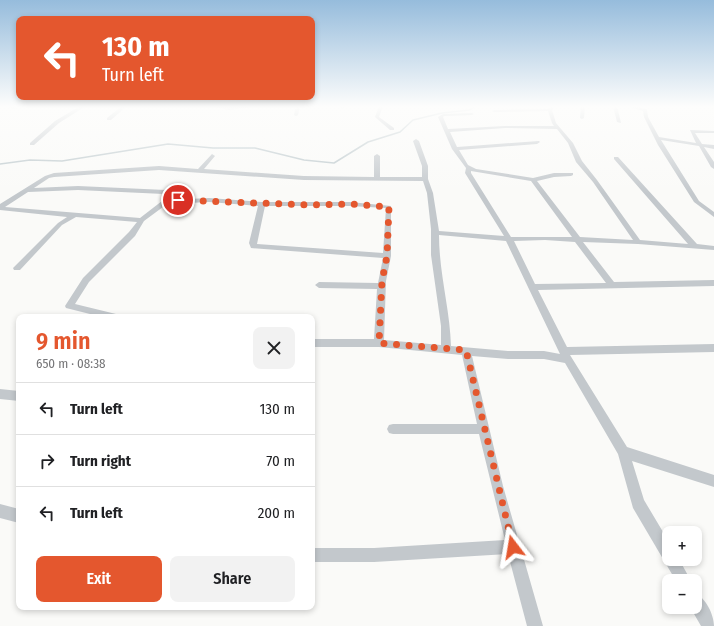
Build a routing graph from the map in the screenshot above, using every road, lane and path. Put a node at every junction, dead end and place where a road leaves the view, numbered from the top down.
1 (42, 135) edge
2 (448, 135) edge
3 (564, 135) edge
4 (656, 135) edge
5 (694, 135) edge
6 (658, 138) junction
7 (416, 141) dead end
8 (537, 142) dead end
9 (32, 144) dead end
10 (700, 145) junction
11 (714, 147) edge
12 (455, 149) junction
13 (212, 156) dead end
14 (377, 156) dead end
15 (616, 158) dead end
16 (714, 167) edge
17 (469, 168) junction
18 (200, 170) junction
19 (571, 174) dead end
20 (377, 178) junction
21 (425, 179) junction
22 (533, 180) junction
23 (27, 190) junction
24 (165, 202) junction
25 (262, 204) junction
26 (0, 207) edge
27 (75, 215) junction
28 (714, 215) edge
29 (142, 220) junction
30 (435, 233) junction
31 (509, 239) junction
32 (579, 241) junction
33 (638, 242) junction
34 (694, 246) junction
35 (714, 248) edge
36 (387, 256) junction
37 (17, 268) dead end
38 (714, 283) edge
39 (319, 285) dead end
40 (612, 285) junction
41 (382, 286) junction
42 (532, 287) junction
43 (103, 314) edge
44 (315, 343) edge
45 (379, 343) junction
46 (714, 348) edge
47 (446, 349) junction
48 (466, 350) junction
49 (566, 355) junction
50 (0, 394) edge
51 (16, 396) edge
52 (393, 428) dead end
53 (484, 429) junction
54 (623, 452) junction
55 (714, 481) edge
56 (0, 511) edge
57 (16, 515) edge
58 (662, 544) edge
59 (513, 547) junction
60 (315, 555) edge
61 (702, 612) edge
62 (535, 626) edge
63 (710, 626) edge

1 - 9 street
2 - 12 street
3 - 33 street
4 - 6 street
5 - 10 street
6 - 10 street
6 - 28 street
7 - 21 street
8 - 12 street
10 - 11 street
10 - 16 street
12 - 17 street
13 - 18 street
14 - 20 street
15 - 34 street
17 - 22 street
17 - 31 street
18 - 20 street
18 - 23 street
19 - 22 street
20 - 21 street
21 - 30 street
22 - 32 street
23 - 24 street
23 - 26 street
24 - 25 street
24 - 29 street
25 - 36 street
25 - 36 street
26 - 27 street
27 - 29 street
27 - 37 street
29 - 43 street
30 - 31 street
30 - 47 street
31 - 32 street
31 - 42 street
32 - 33 street
32 - 40 street
33 - 34 street
34 - 35 street
36 - 41 street
38 - 40 street
39 - 41 street
40 - 42 street
41 - 45 street
42 - 49 street
44 - 45 street
45 - 47 street
46 - 49 street
47 - 48 street
48 - 49 street
48 - 53 street
49 - 54 street
50 - 51 street
52 - 53 street
53 - 59 street
54 - 55 street
54 - 58 street
56 - 57 street
59 - 60 street
59 - 62 street
61 - 63 street

